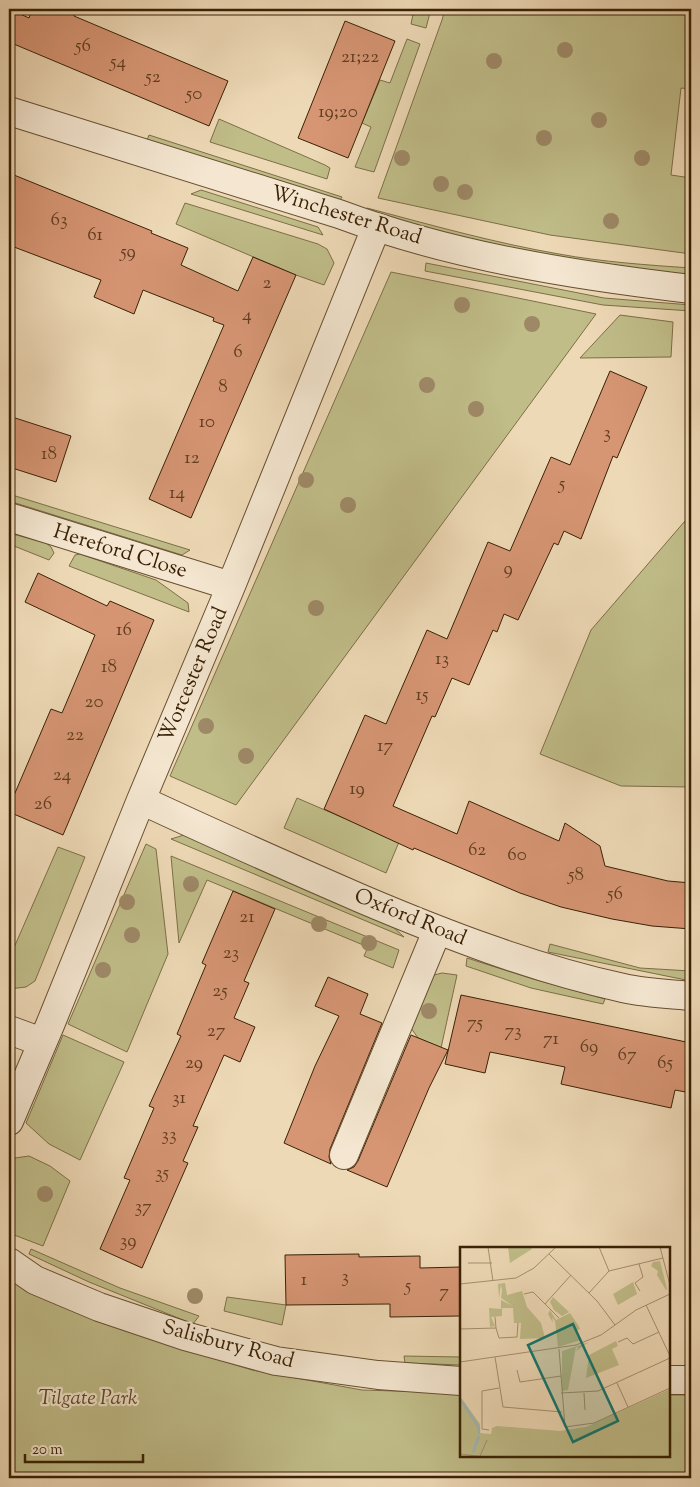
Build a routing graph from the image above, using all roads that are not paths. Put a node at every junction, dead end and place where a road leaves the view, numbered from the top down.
1 (9, 111) edge
2 (376, 228) junction
3 (691, 289) edge
4 (9, 517) edge
5 (231, 586) junction
6 (141, 800) junction
7 (437, 931) junction
8 (691, 996) edge
9 (9, 1030) edge
10 (42, 1042) junction
11 (9, 1121) edge
12 (344, 1155) dead end
13 (9, 1262) edge
14 (670, 1380) edge
15 (691, 1380) edge
16 (460, 1381) edge

1 - 2 street, Winchester Road
2 - 3 street, Winchester Road
2 - 5 street, Worcester Road
4 - 5 street, Hereford Close
5 - 6 street, Worcester Road
6 - 7 street, Oxford Road
6 - 10 street, Worcester Road
7 - 8 street, Oxford Road
7 - 12 street
9 - 10 street
10 - 11 street, Worcester Road
13 - 16 street, Salisbury Road
14 - 15 street

